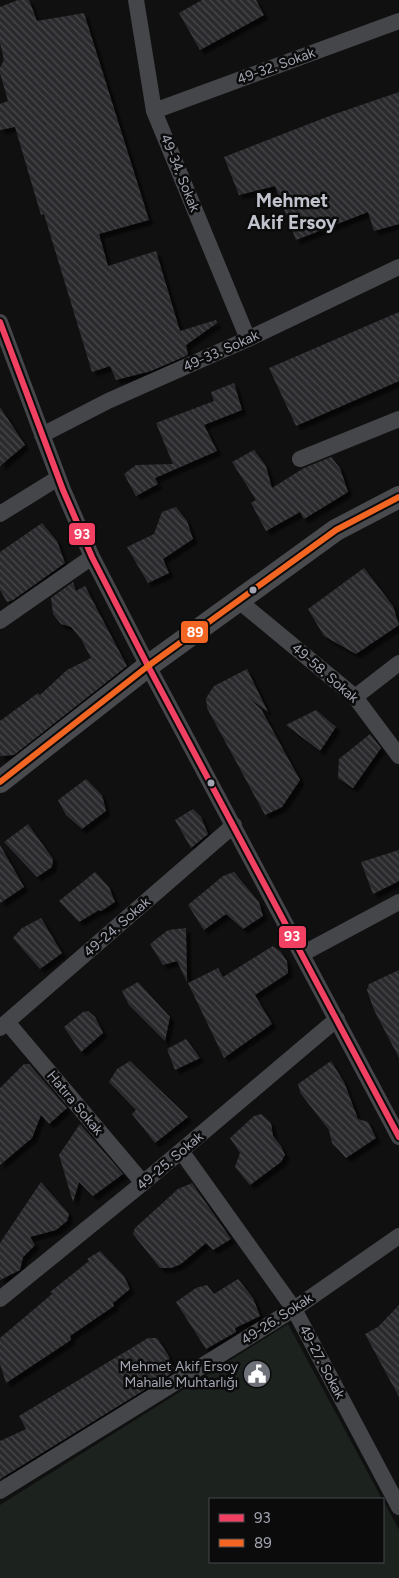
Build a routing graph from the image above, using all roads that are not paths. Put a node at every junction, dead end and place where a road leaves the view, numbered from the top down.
1 (136, 0) edge
2 (399, 21) edge
3 (154, 110) junction
4 (399, 267) edge
5 (0, 322) edge
6 (248, 339) junction
7 (399, 419) edge
8 (42, 434) junction
9 (300, 459) dead end
10 (58, 478) junction
11 (399, 497) edge
12 (0, 514) edge
13 (92, 557) junction
14 (239, 601) junction
15 (0, 621) edge
16 (399, 663) edge
17 (148, 666) junction
18 (355, 696) junction
19 (399, 756) edge
20 (0, 782) edge
21 (234, 825) junction
22 (399, 902) edge
23 (302, 954) junction
24 (337, 1019) junction
25 (3, 1025) edge
26 (399, 1137) edge
27 (181, 1151) junction
28 (144, 1183) junction
29 (399, 1236) edge
30 (0, 1299) edge
31 (294, 1309) junction
32 (0, 1492) edge
33 (399, 1507) edge

1 - 3 street, 49-34. Sokak
2 - 3 street, 49-32. Sokak
3 - 6 street, 49-34. Sokak
4 - 6 street, 49-33. Sokak
5 - 8 street
6 - 8 street, 49-33. Sokak
7 - 9 street
8 - 10 street
10 - 12 street
10 - 13 street
11 - 14 main road
13 - 15 street
13 - 17 street
14 - 17 main road
14 - 18 street, 49-58. Sokak
16 - 18 street
17 - 20 main road
17 - 21 street
18 - 19 street, 49-58. Sokak
21 - 23 street
21 - 25 street, 49-24. Sokak
22 - 23 street
23 - 24 street
24 - 26 street
24 - 27 street, 49-25. Sokak
25 - 28 street, Hatıra Sokak
27 - 28 street, 49-25. Sokak
27 - 31 street, 49-27. Sokak
28 - 30 street, 49-25. Sokak
29 - 31 street, 49-26. Sokak
31 - 32 street, 49-26. Sokak
31 - 33 street, 49-27. Sokak

